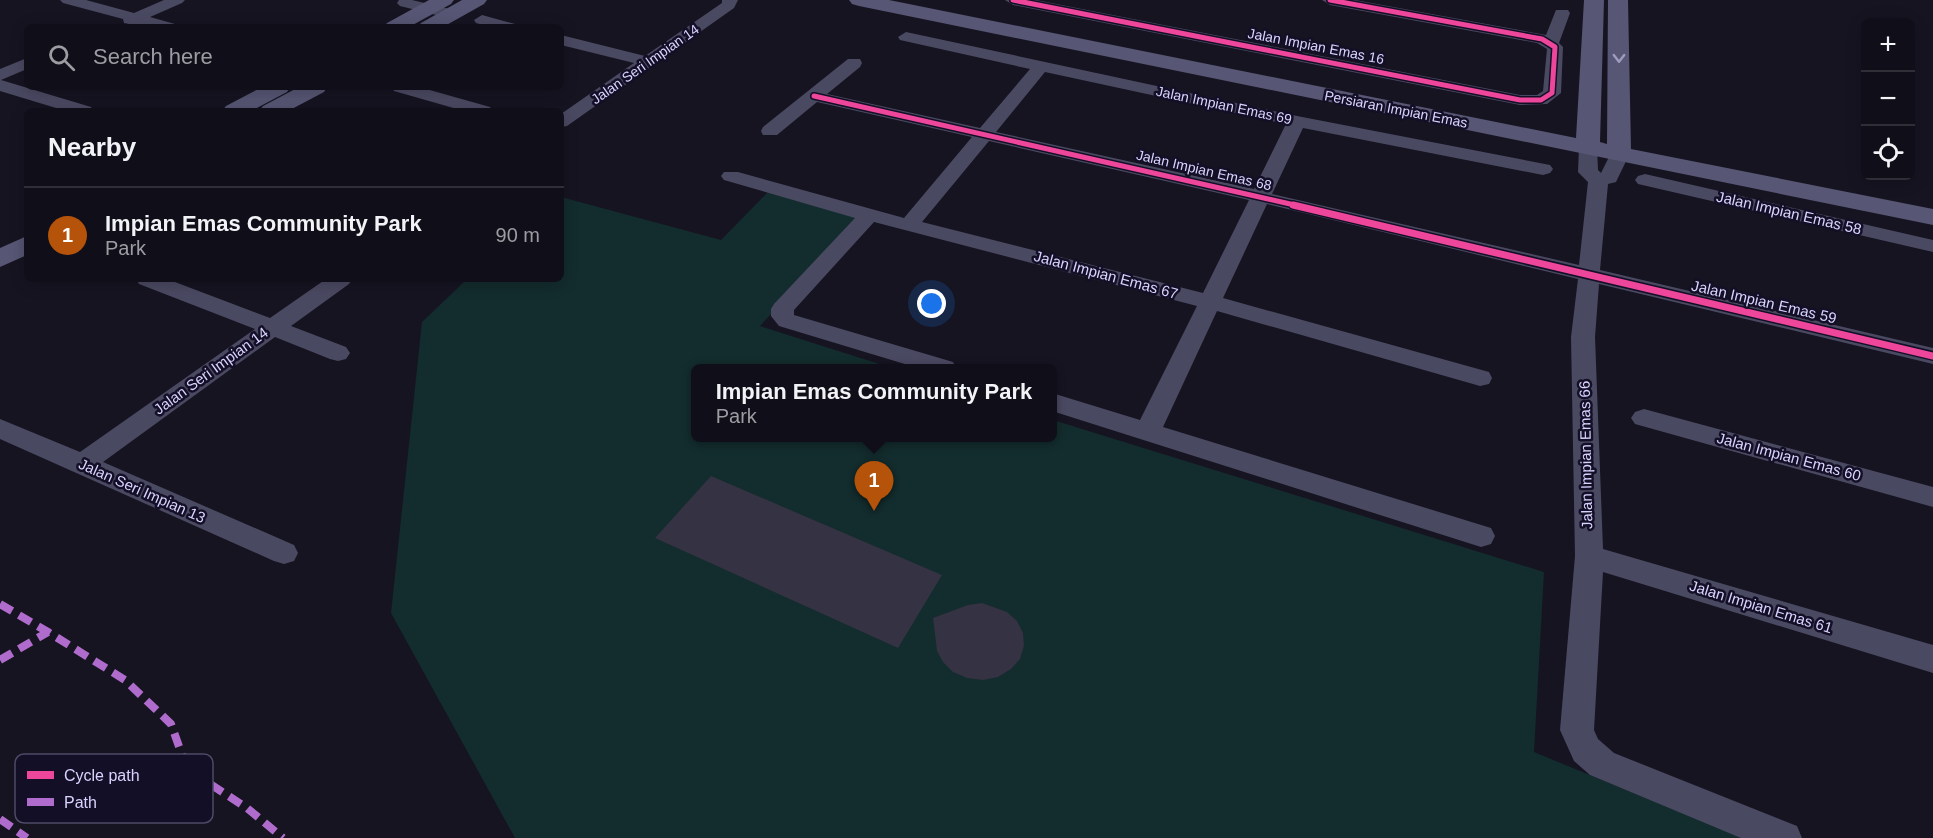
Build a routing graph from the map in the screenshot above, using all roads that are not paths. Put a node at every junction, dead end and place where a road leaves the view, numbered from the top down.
1 (68, 0) edge
2 (177, 0) edge
3 (477, 0) edge
4 (859, 0) edge
5 (922, 0) edge
6 (1330, 0) edge
7 (1594, 0) edge
8 (1618, 0) edge
9 (407, 1) edge
10 (1023, 1) edge
11 (730, 2) edge
12 (438, 12) edge
13 (1562, 13) dead end
14 (135, 18) junction
15 (482, 20) dead end
16 (120, 24) edge
17 (158, 24) edge
18 (403, 24) edge
19 (497, 24) edge
20 (906, 37) dead end
21 (564, 41) edge
22 (1546, 41) junction
23 (648, 62) junction
24 (854, 63) dead end
25 (24, 64) edge
26 (1041, 66) junction
27 (0, 75) edge
28 (0, 84) edge
29 (273, 90) edge
30 (310, 90) edge
31 (410, 90) edge
32 (814, 96) junction
33 (76, 108) edge
34 (240, 108) edge
35 (277, 108) edge
36 (474, 108) edge
37 (564, 120) edge
38 (1297, 121) junction
39 (1510, 125) junction
40 (770, 131) dead end
41 (984, 135) junction
42 (1603, 148) junction
43 (1688, 161) junction
44 (1543, 169) dead end
45 (731, 176) dead end
46 (1645, 180) dead end
47 (1261, 197) junction
48 (1933, 200) edge
49 (869, 215) junction
50 (1933, 217) edge
51 (24, 222) edge
52 (910, 224) junction
53 (0, 235) edge
54 (24, 246) edge
55 (1933, 246) edge
56 (0, 259) edge
57 (1588, 274) junction
58 (155, 282) edge
59 (337, 282) edge
60 (1210, 302) junction
61 (272, 327) junction
62 (338, 353) dead end
63 (1933, 356) edge
64 (928, 364) edge
65 (1480, 378) dead end
66 (1057, 403) edge
67 (1644, 418) dead end
68 (0, 428) edge
69 (1148, 431) junction
70 (82, 464) junction
71 (1933, 497) edge
72 (1481, 536) dead end
73 (284, 554) dead end
74 (1589, 556) junction
75 (1933, 659) edge
76 (1784, 838) edge

1 - 14 street
2 - 14 street
3 - 12 main road
4 - 39 main road, Persiaran Impian Emas
5 - 39 main road, Persiaran Impian Emas
6 - 22 street
7 - 42 main road
8 -> 42 main road
9 - 12 street
10 - 22 street, Jalan Impian Emas 16
11 - 23 street, Jalan Seri Impian 14
12 - 18 main road
13 - 22 street
14 - 16 street
14 - 17 street
15 - 19 street
20 - 26 street, Jalan Impian Emas 69
21 - 23 street
23 - 37 street, Jalan Seri Impian 14
24 - 32 street
25 - 27 street
26 - 38 street, Jalan Impian Emas 69
26 - 41 street
28 - 33 street
29 - 34 main road
30 - 35 main road
31 - 36 street
32 - 40 street
32 - 41 street, Jalan Impian Emas 68
38 - 44 street, Jalan Impian Emas 69
38 - 47 street
39 - 42 main road
39 - 42 main road
41 - 47 street, Jalan Impian Emas 68
41 - 52 street
42 - 43 main road
42 - 43 main road
42 - 57 street, Jalan Impian Emas 66
43 - 48 main road
43 - 50 main road
45 - 49 street, Jalan Impian Emas 67
46 - 55 street, Jalan Impian Emas 58
47 - 57 street, Jalan Impian Emas 68
47 - 60 street
49 - 52 street, Jalan Impian Emas 67
49 - 64 street
51 - 53 main road
52 - 60 street, Jalan Impian Emas 67
54 - 56 main road
57 - 63 street, Jalan Impian Emas 59
57 - 74 street, Jalan Impian Emas 66
58 - 61 street
59 - 61 street, Jalan Seri Impian 14
60 - 65 street, Jalan Impian Emas 67
60 - 69 street
61 - 62 street
61 - 70 street, Jalan Seri Impian 14
66 - 69 street
67 - 71 street, Jalan Impian Emas 60
68 - 70 street, Jalan Seri Impian 13
69 - 72 street
70 - 73 street, Jalan Seri Impian 13
74 - 75 street, Jalan Impian Emas 61
74 - 76 street, Jalan Impian Emas 66

